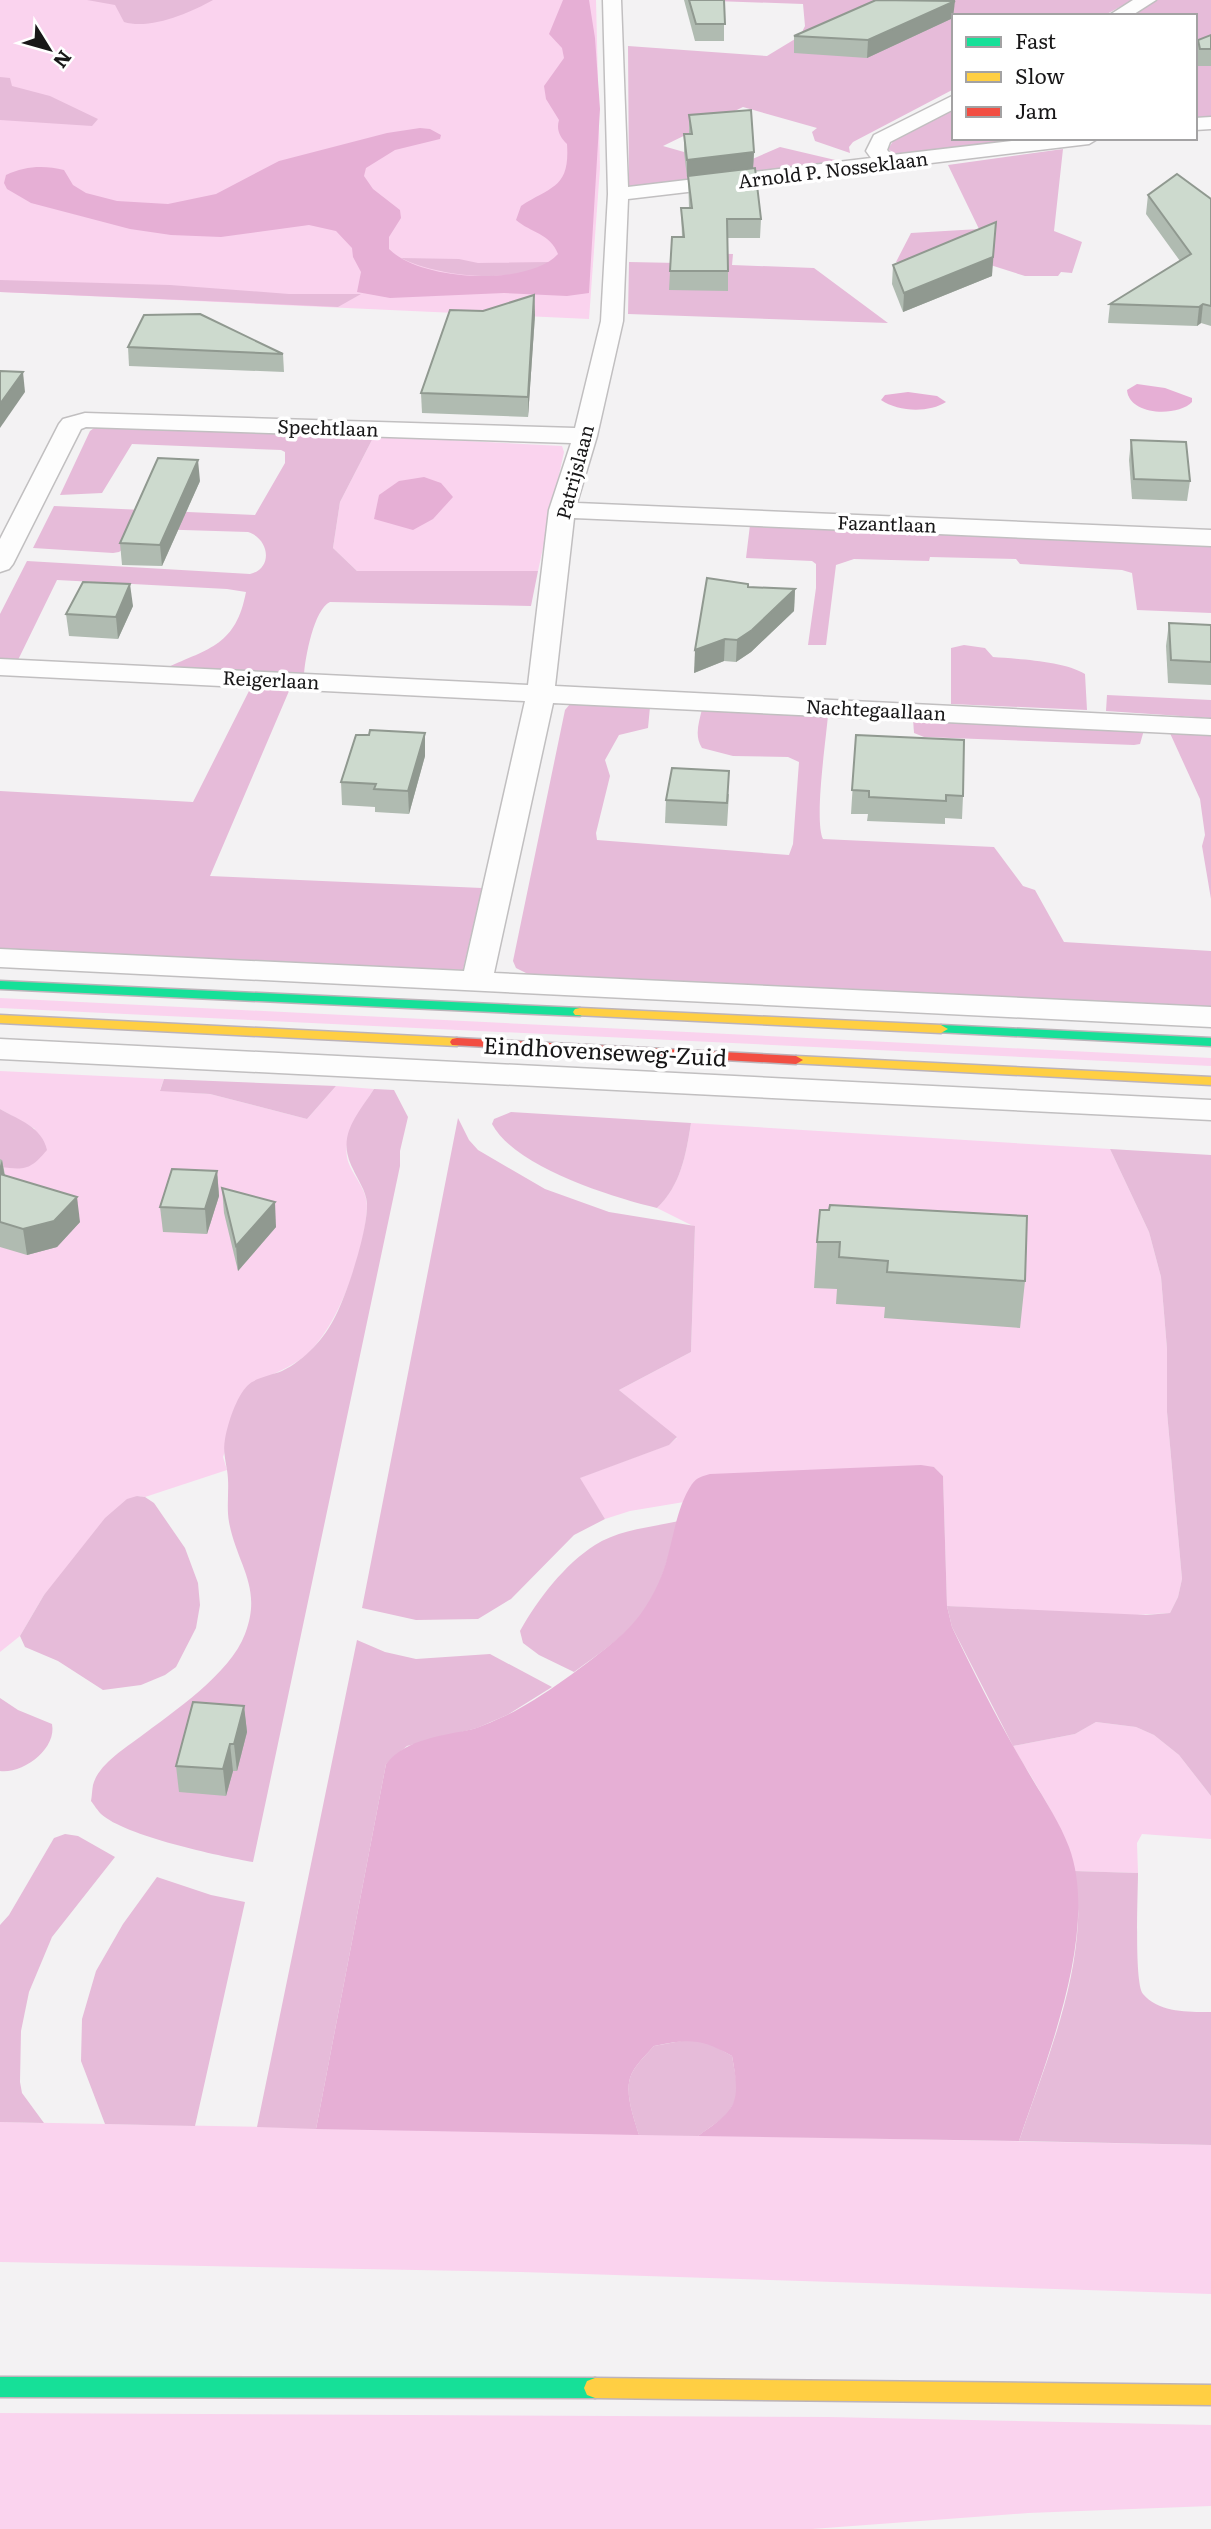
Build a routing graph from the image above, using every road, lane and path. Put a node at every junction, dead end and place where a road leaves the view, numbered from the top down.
1 (612, 0) edge
2 (1147, 0) edge
3 (1121, 14) edge
4 (952, 102) edge
5 (1074, 140) edge
6 (890, 164) junction
7 (618, 194) junction
8 (584, 436) junction
9 (562, 510) junction
10 (1211, 538) edge
11 (0, 564) edge
12 (0, 667) edge
13 (541, 693) junction
14 (1211, 727) edge
15 (0, 958) edge
16 (477, 981) junction
17 (0, 985) edge
18 (1211, 1017) edge
19 (0, 1019) edge
20 (1211, 1042) edge
21 (0, 1049) edge
22 (1211, 1081) edge
23 (1211, 1110) edge
24 (0, 2387) edge
25 (1211, 2395) edge

1 - 7 street, Patrijslaan
2 - 3 street
4 - 6 street
5 - 6 street, Arnold P. Nosseklaan
6 - 7 street, Arnold P. Nosseklaan
7 - 8 street, Patrijslaan
8 - 9 street, Patrijslaan
8 - 11 street, Spechtlaan
9 - 10 street, Fazantlaan
9 - 13 street, Patrijslaan
12 - 13 street, Reigerlaan
13 - 14 street, Nachtegaallaan
13 - 16 street, Patrijslaan
15 - 16 street
16 - 18 street
17 - 20 main road, Eindhovenseweg-Zuid
19 - 22 main road, Eindhovenseweg-Zuid
21 - 23 street, Eindhovenseweg-Zuid
24 - 25 main road

